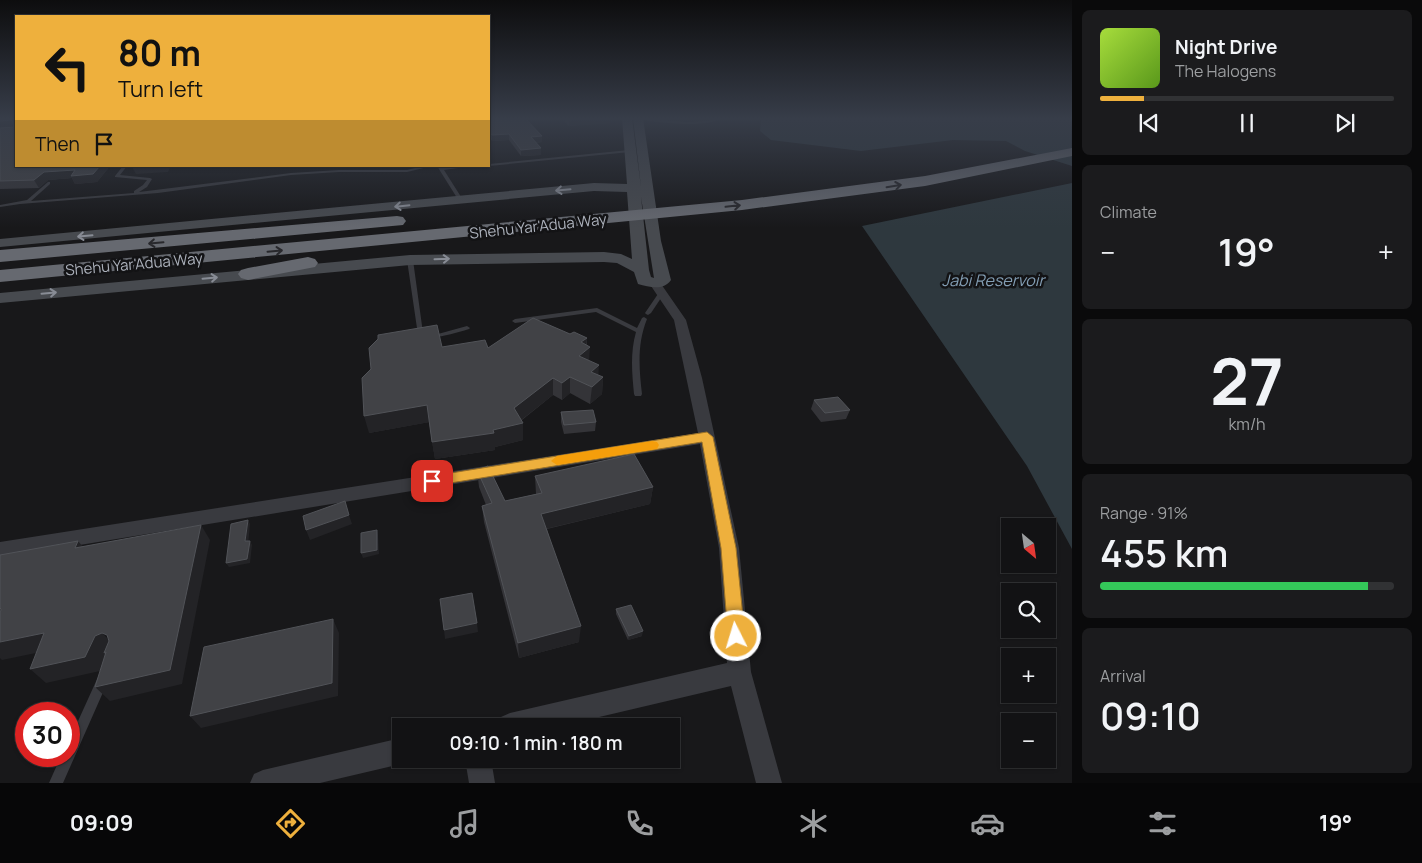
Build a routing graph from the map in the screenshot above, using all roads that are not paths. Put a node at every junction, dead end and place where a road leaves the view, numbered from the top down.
1 (594, 155) edge
2 (629, 155) edge
3 (644, 155) edge
4 (1004, 155) edge
5 (1061, 155) edge
6 (490, 165) edge
7 (124, 167) edge
8 (425, 167) edge
9 (454, 167) edge
10 (439, 168) edge
11 (48, 183) dead end
12 (632, 184) junction
13 (129, 194) junction
14 (648, 196) junction
15 (461, 200) junction
16 (22, 203) junction
17 (682, 204) junction
18 (0, 206) edge
19 (588, 213) junction
20 (397, 222) junction
21 (528, 227) junction
22 (168, 228) junction
23 (654, 241) junction
24 (0, 243) edge
25 (638, 254) junction
26 (0, 256) edge
27 (604, 257) junction
28 (410, 260) junction
29 (641, 270) junction
30 (248, 274) junction
31 (0, 276) edge
32 (658, 288) junction
33 (0, 298) edge
34 (515, 322) dead end
35 (467, 328) dead end
36 (638, 332) junction
37 (638, 394) dead end
38 (707, 437) junction
39 (0, 550) edge
40 (107, 671) edge
41 (739, 672) junction
42 (544, 718) edge
43 (80, 729) edge
44 (392, 753) edge
45 (63, 767) edge
46 (480, 768) edge
47 (56, 783) edge
48 (263, 783) edge
49 (482, 783) edge
50 (769, 783) edge

1 - 6 lane
2 - 12 street
3 - 14 street
4 - 17 highway, Shehu Yar'Adua Way
17 -> 5 highway, Shehu Yar'Adua Way
7 - 13 lane
8 - 13 lane
9 - 10 lane
10 - 15 lane
11 - 16 lane
12 - 14 street
12 -> 15 street
12 - 25 street
13 - 16 lane
14 - 23 street
15 -> 22 street
16 - 18 lane
17 - 19 highway, Shehu Yar'Adua Way
19 - 20 highway, Shehu Yar'Adua Way
19 - 21 highway, Shehu Yar'Adua Way
20 - 22 highway
20 -> 26 highway, Shehu Yar'Adua Way
21 - 30 highway
31 -> 21 highway, Shehu Yar'Adua Way
22 -> 24 street
23 - 25 street
23 - 32 street
25 - 27 street
25 - 29 street
28 -> 27 street
27 - 29 street
28 - 30 street
28 - 35 lane
29 - 32 street
33 -> 30 street
32 - 36 lane
32 - 38 street
34 - 36 lane
36 - 37 lane
38 - 39 street
38 - 41 street
40 - 43 lane
41 - 42 street
41 - 50 street
44 - 48 street
45 - 47 lane
46 - 49 street

